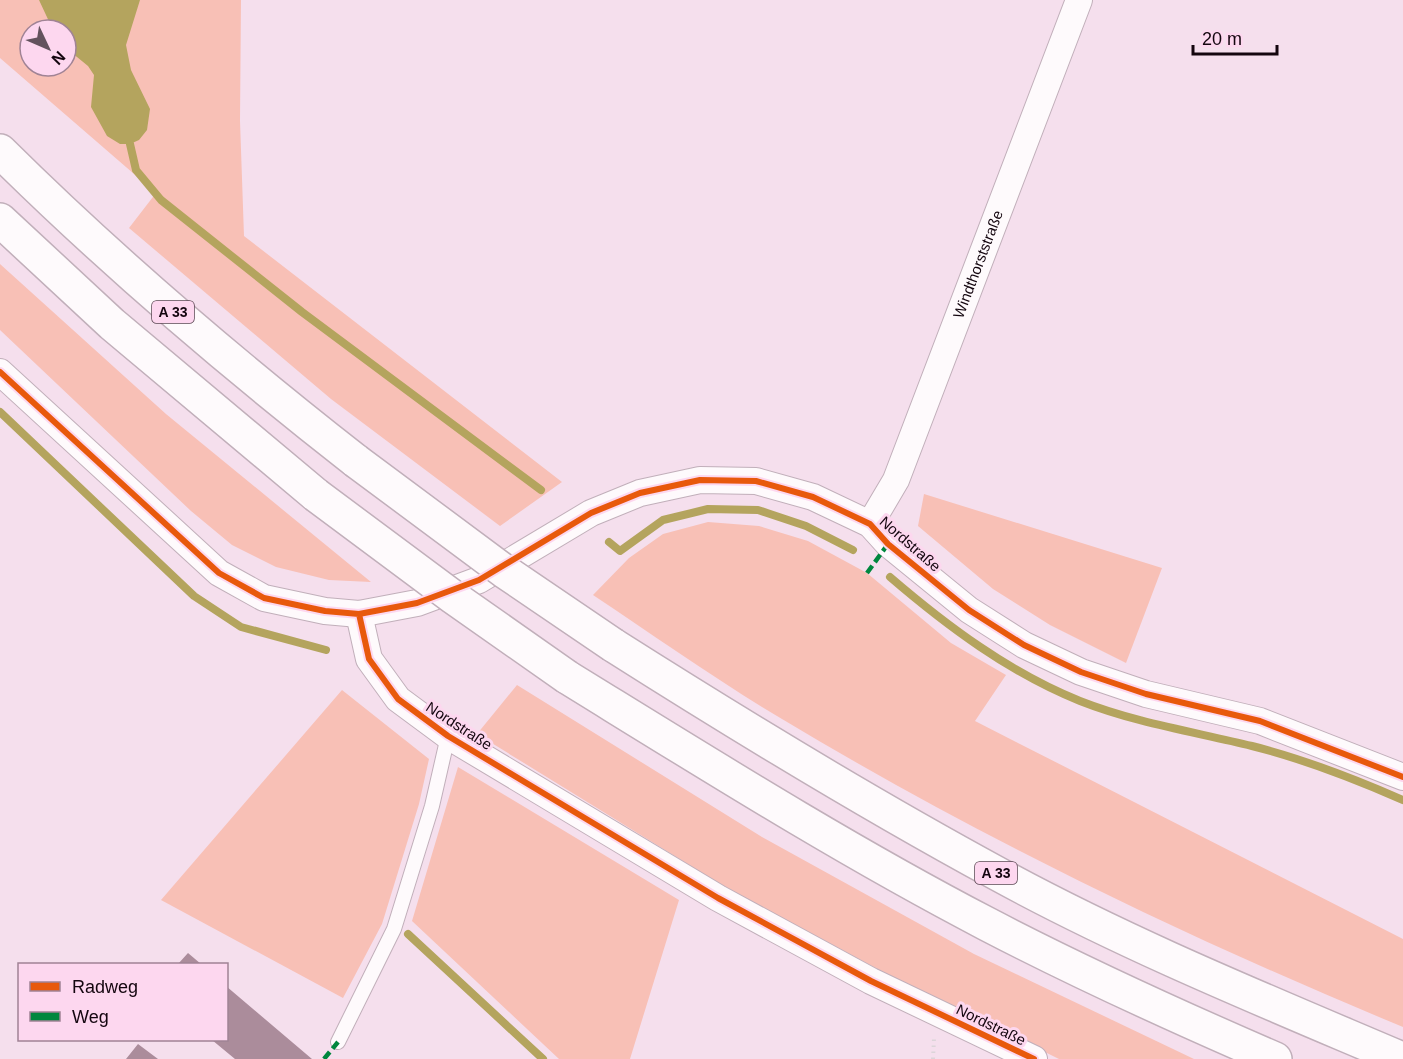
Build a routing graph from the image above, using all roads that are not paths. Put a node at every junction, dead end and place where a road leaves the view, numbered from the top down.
1 (1079, 0) edge
2 (0, 151) edge
3 (0, 220) edge
4 (0, 372) edge
5 (870, 524) junction
6 (359, 614) junction
7 (448, 736) junction
8 (1403, 777) edge
9 (338, 1042) dead end
10 (1034, 1059) edge
11 (1275, 1059) edge
12 (1402, 1059) edge

1 - 5 street, Windthorststraße
2 - 12 highway, A 33, bridge
3 - 11 highway, bridge
4 - 6 street, Nordstraße
5 - 6 street, Nordstraße
5 - 8 street, Nordstraße
6 - 7 street, Nordstraße
7 - 9 lane
7 - 10 street, Nordstraße

